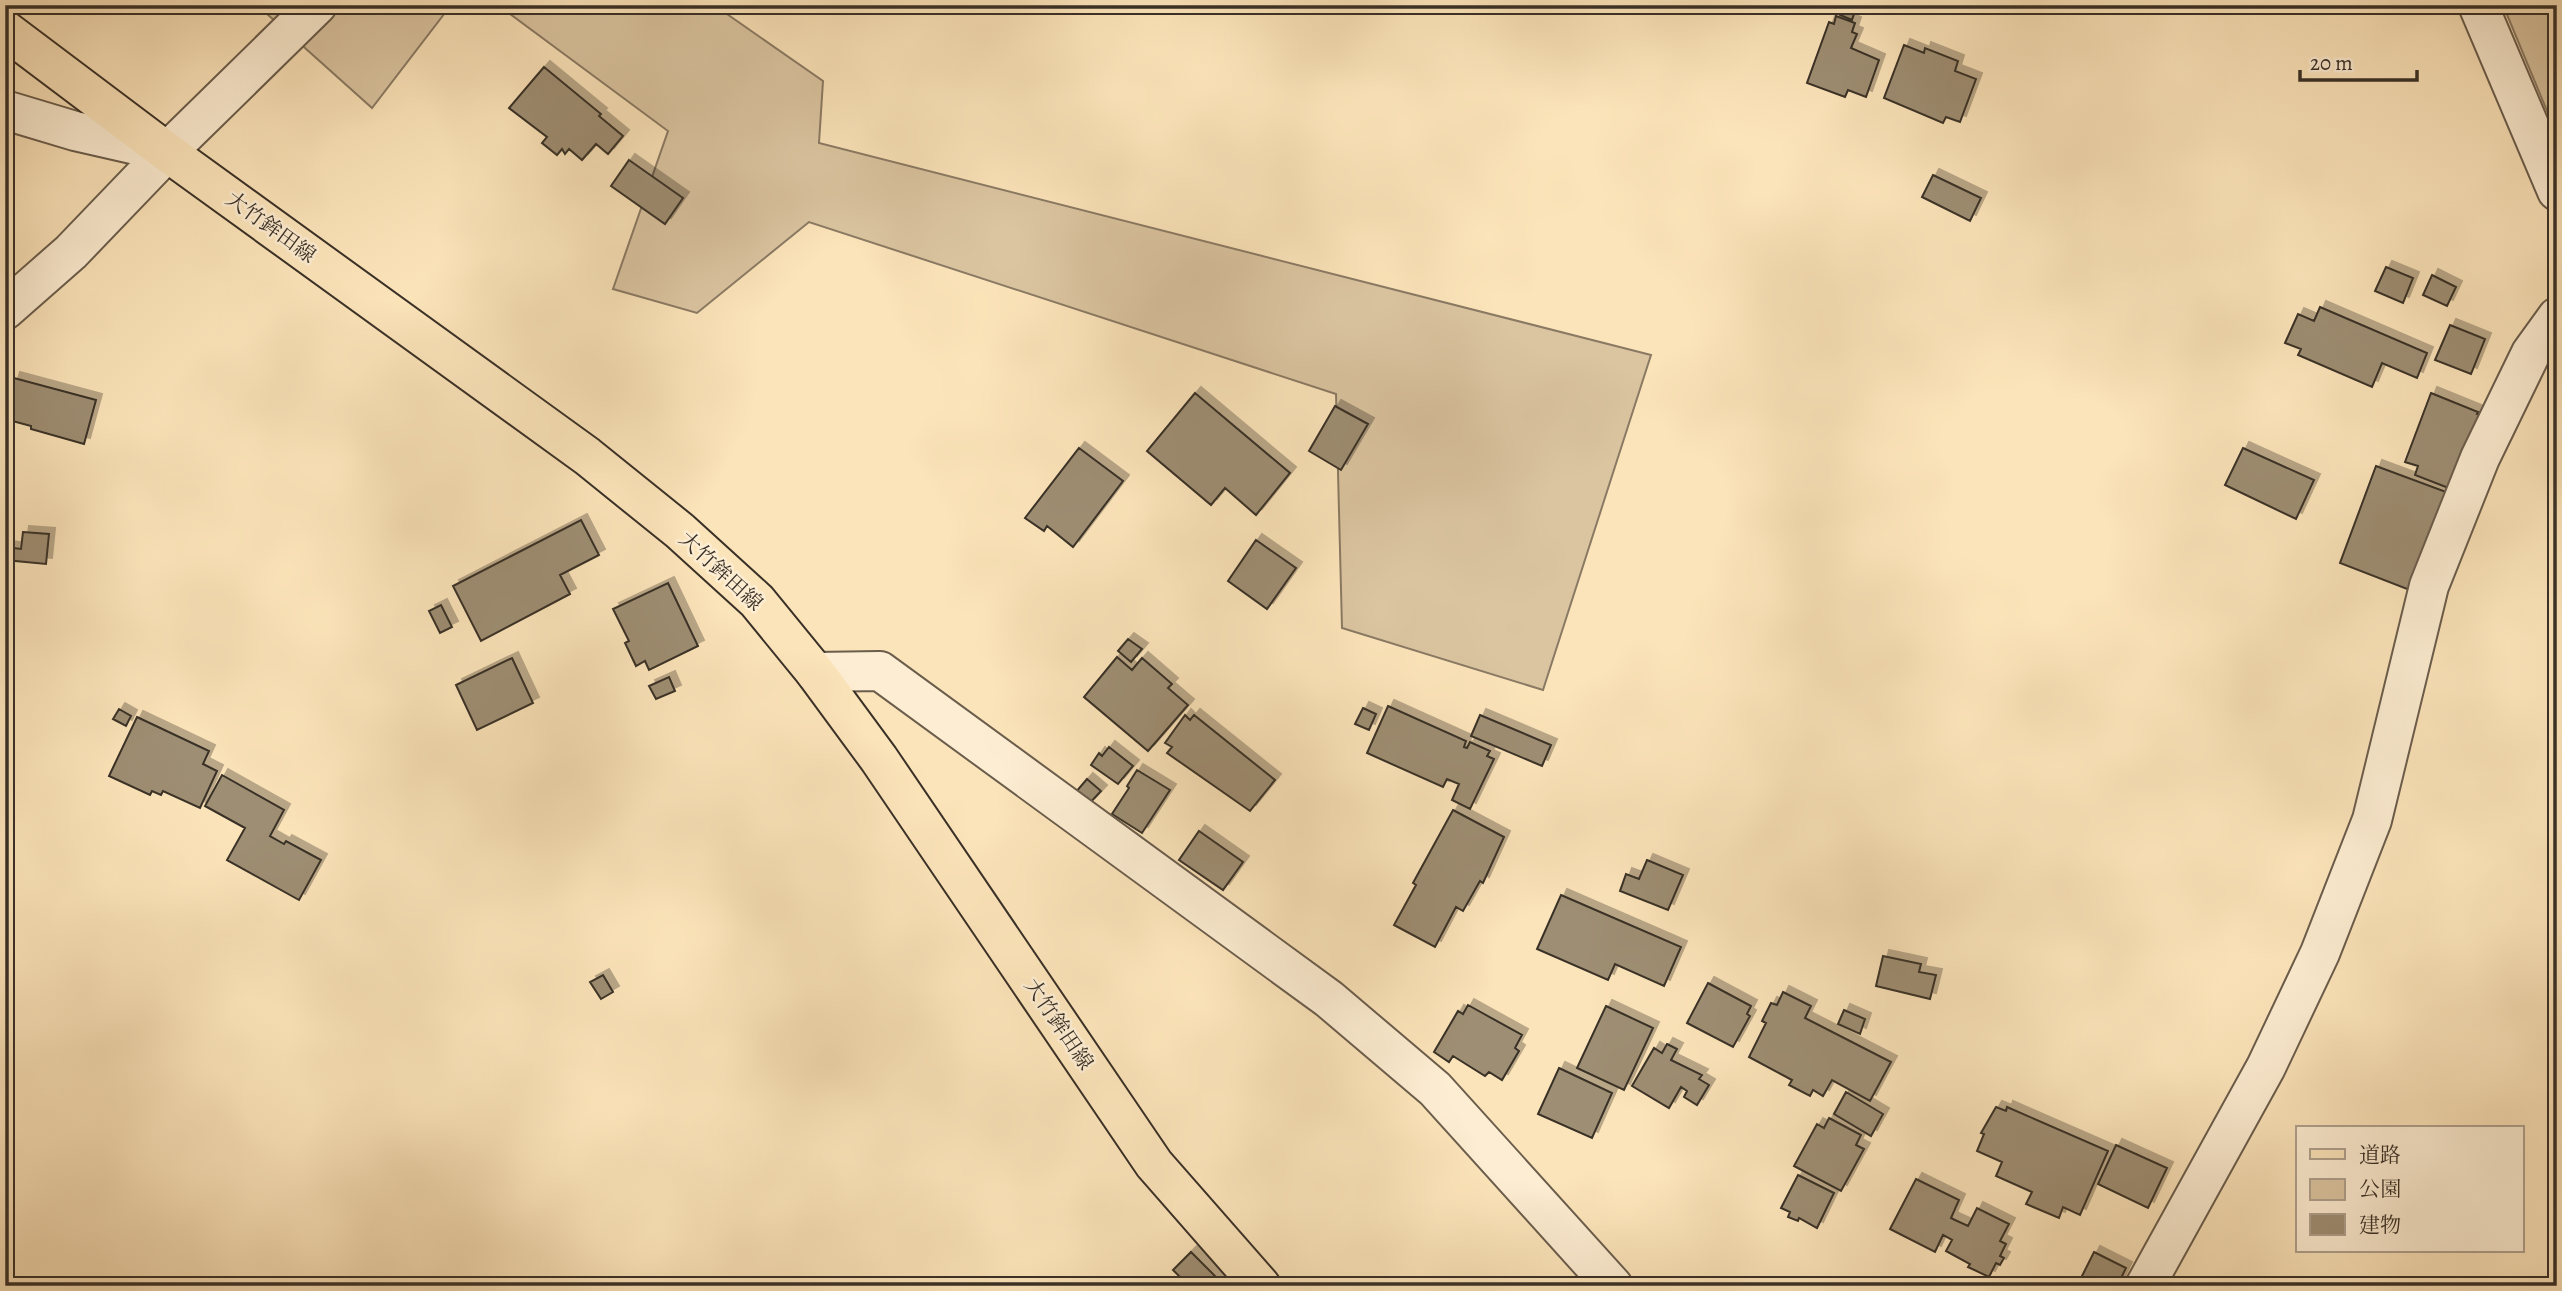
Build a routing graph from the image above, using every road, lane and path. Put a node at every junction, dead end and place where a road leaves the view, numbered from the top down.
1 (317, 5) edge
2 (2479, 5) edge
3 (5, 30) edge
4 (5, 110) edge
5 (167, 152) junction
6 (2557, 191) edge
7 (5, 310) edge
8 (2557, 317) edge
9 (815, 672) junction
10 (1261, 1286) edge
11 (1613, 1286) edge
12 (2145, 1286) edge

1 - 5 street
2 - 6 street
3 - 5 main road, 大竹鉾田線
4 - 5 street
5 - 7 street
5 - 9 main road, 大竹鉾田線
8 - 12 street
9 - 10 main road, 大竹鉾田線
9 - 11 street

